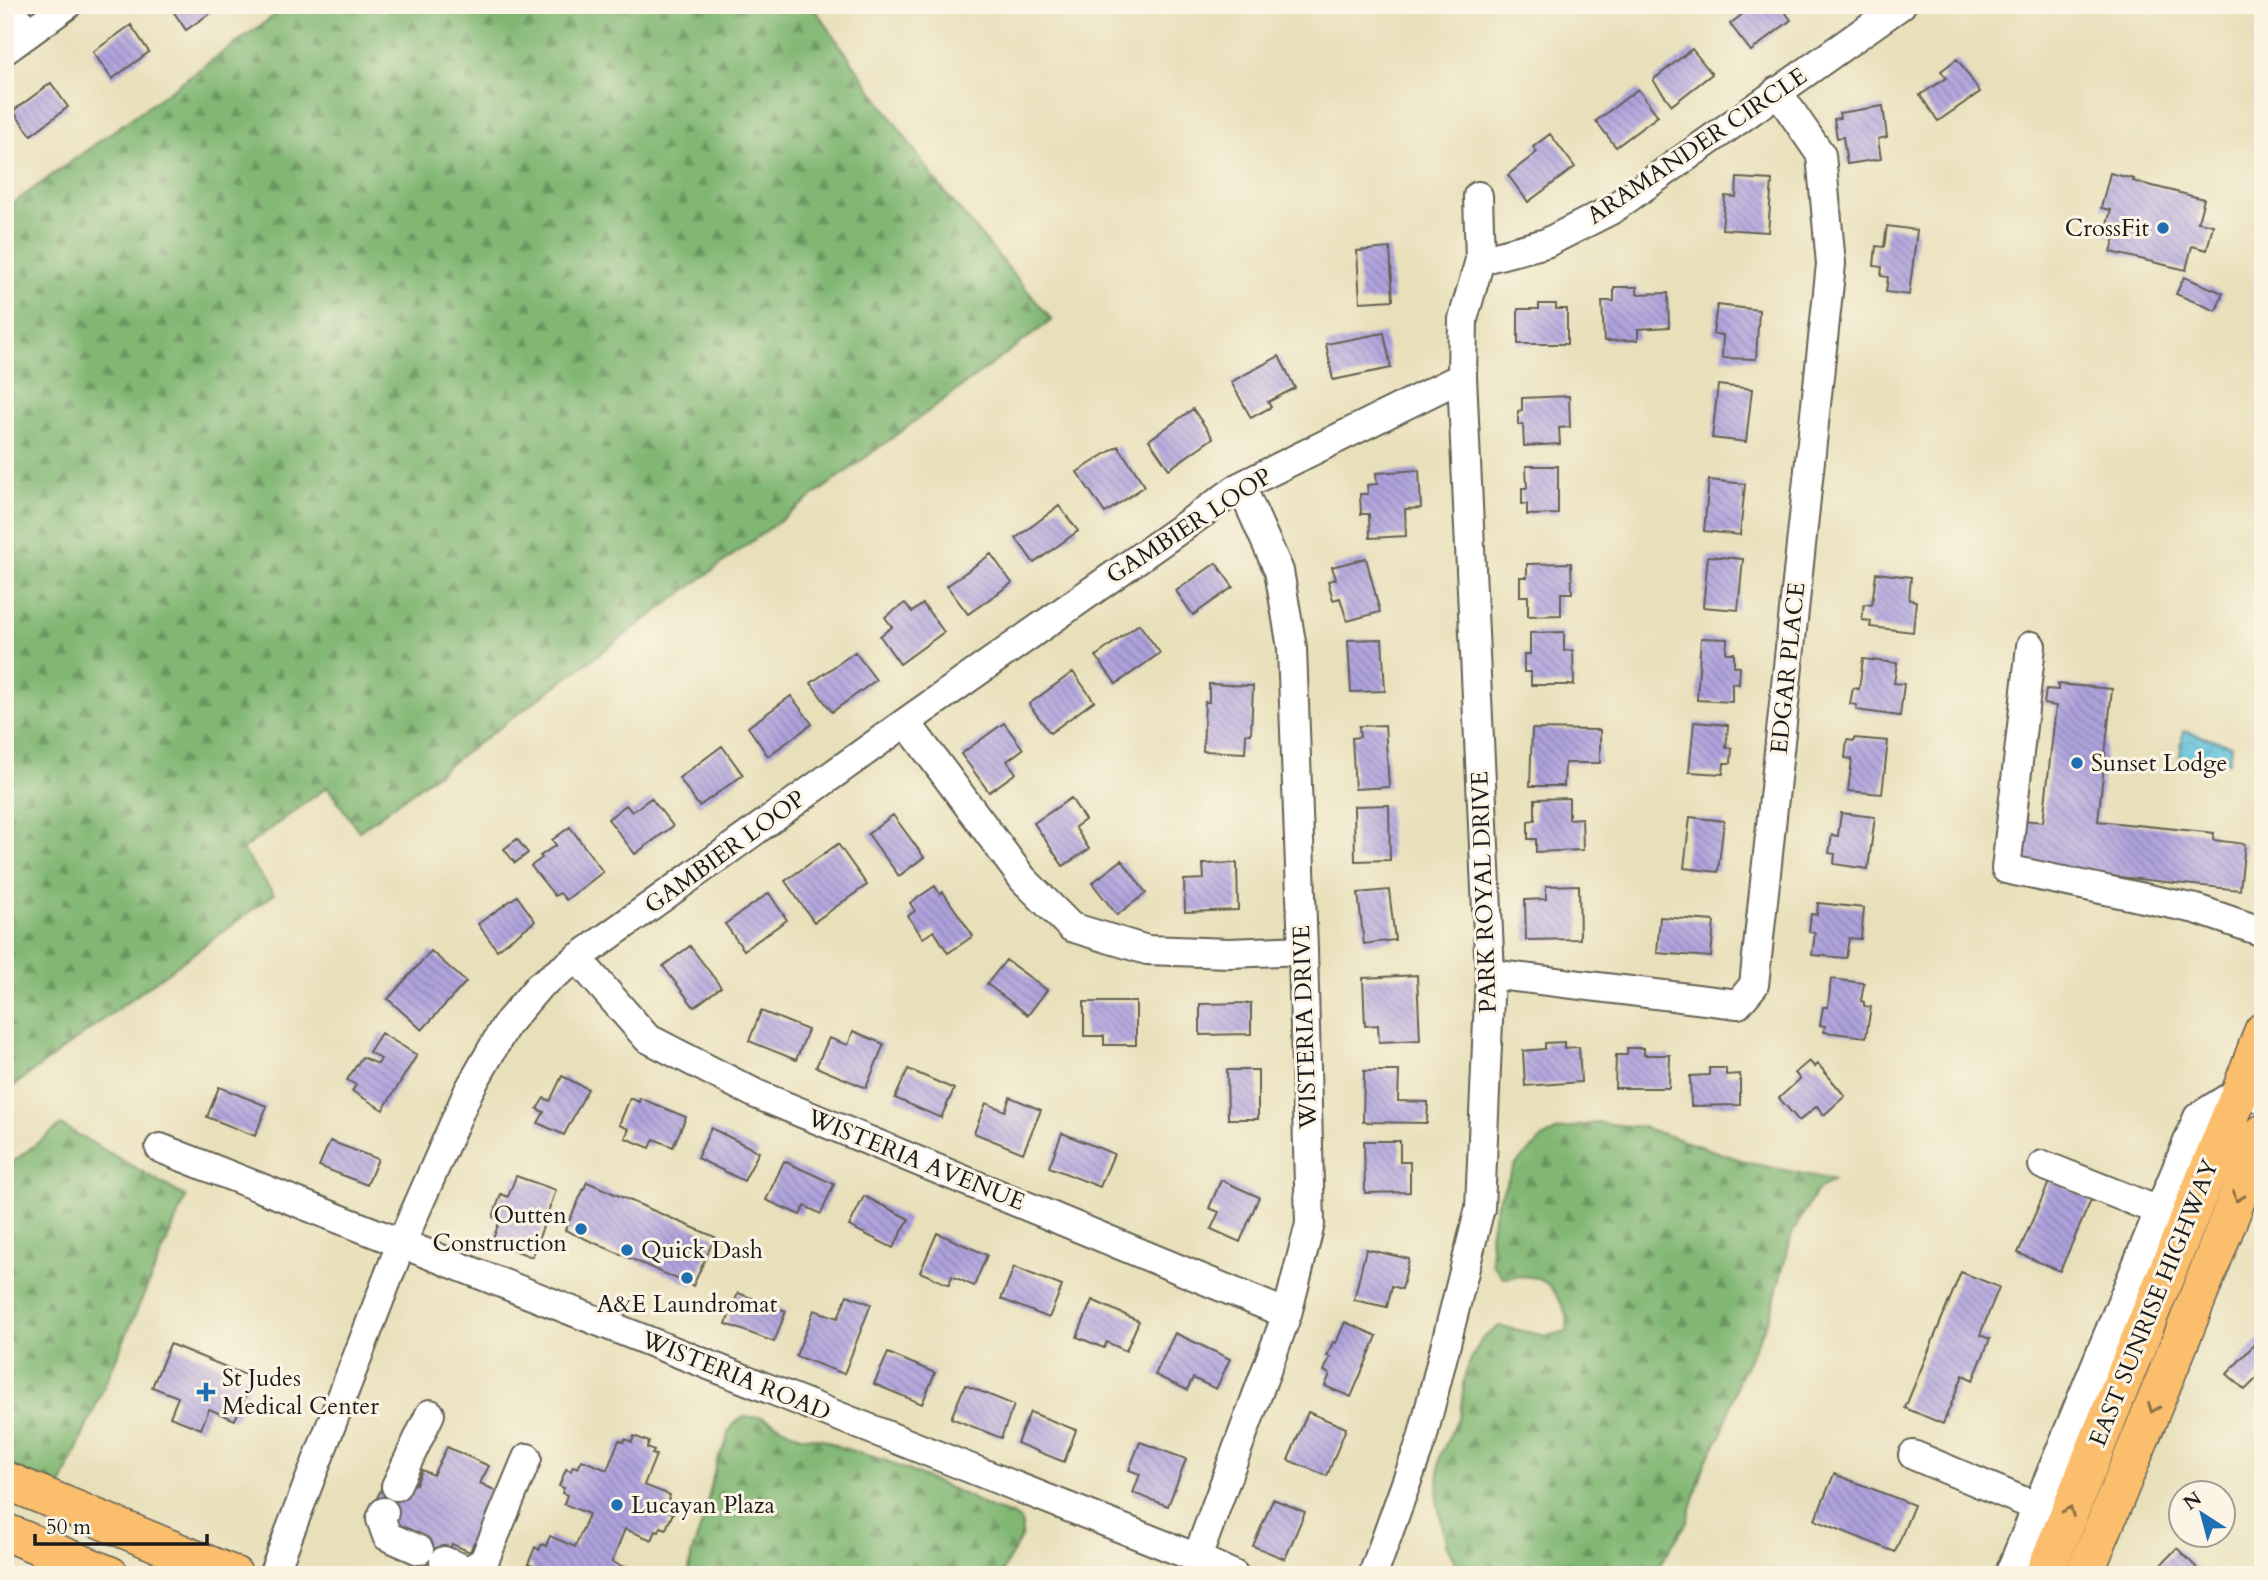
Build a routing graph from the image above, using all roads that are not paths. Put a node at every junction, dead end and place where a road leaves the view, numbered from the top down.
1 (9, 5) edge
2 (67, 5) edge
3 (1901, 5) edge
4 (16, 42) edge
5 (1777, 91) junction
6 (1478, 196) dead end
7 (1480, 260) junction
8 (1462, 377) junction
9 (1241, 486) junction
10 (2031, 646) dead end
11 (906, 722) junction
12 (2263, 932) edge
13 (1303, 950) junction
14 (577, 958) junction
15 (1490, 974) junction
16 (2263, 1031) edge
17 (2252, 1094) edge
18 (2263, 1133) edge
19 (160, 1148) dead end
20 (2043, 1166) dead end
21 (2159, 1212) junction
22 (401, 1244) junction
23 (1287, 1314) junction
24 (430, 1414) dead end
25 (1913, 1455) dead end
26 (527, 1458) dead end
27 (5, 1480) edge
28 (396, 1486) dead end
29 (2036, 1507) junction
30 (384, 1511) dead end
31 (5, 1532) edge
32 (1197, 1558) junction
33 (110, 1575) edge
34 (234, 1575) edge
35 (273, 1575) edge
36 (1234, 1575) edge
37 (1373, 1575) edge
38 (2008, 1575) edge
39 (2044, 1575) edge
40 (2084, 1575) edge

1 - 4 street
2 - 4 street
3 - 5 street, ARAMANDER CIRCLE
5 - 7 street, ARAMANDER CIRCLE
5 - 15 street, EDGAR PLACE
6 - 7 street, PARK ROYAL DRIVE
7 - 8 street, PARK ROYAL DRIVE
8 - 9 street, GAMBIER LOOP
8 - 15 street, PARK ROYAL DRIVE
9 - 11 street, GAMBIER LOOP
9 - 13 street, WISTERIA DRIVE
10 - 12 street
11 - 13 street
11 - 14 street, GAMBIER LOOP
13 - 23 street, WISTERIA DRIVE
14 - 22 street, GAMBIER LOOP
14 - 23 street, WISTERIA AVENUE
15 - 37 street, PARK ROYAL DRIVE
16 - 17 main road, EAST SUNRISE HIGHWAY
17 - 21 street
39 -> 17 main road, EAST SUNRISE HIGHWAY
18 -> 40 main road, EAST SUNRISE HIGHWAY
19 - 22 street, WISTERIA ROAD
20 - 21 street
21 - 29 street
22 - 32 street, WISTERIA ROAD
22 - 35 street, GAMBIER LOOP
23 - 32 street, WISTERIA DRIVE
24 - 28 street
25 - 29 street
26 - 30 street
27 - 34 main road
29 - 38 street
31 - 33 main road
32 - 36 street, WISTERIA ROAD

